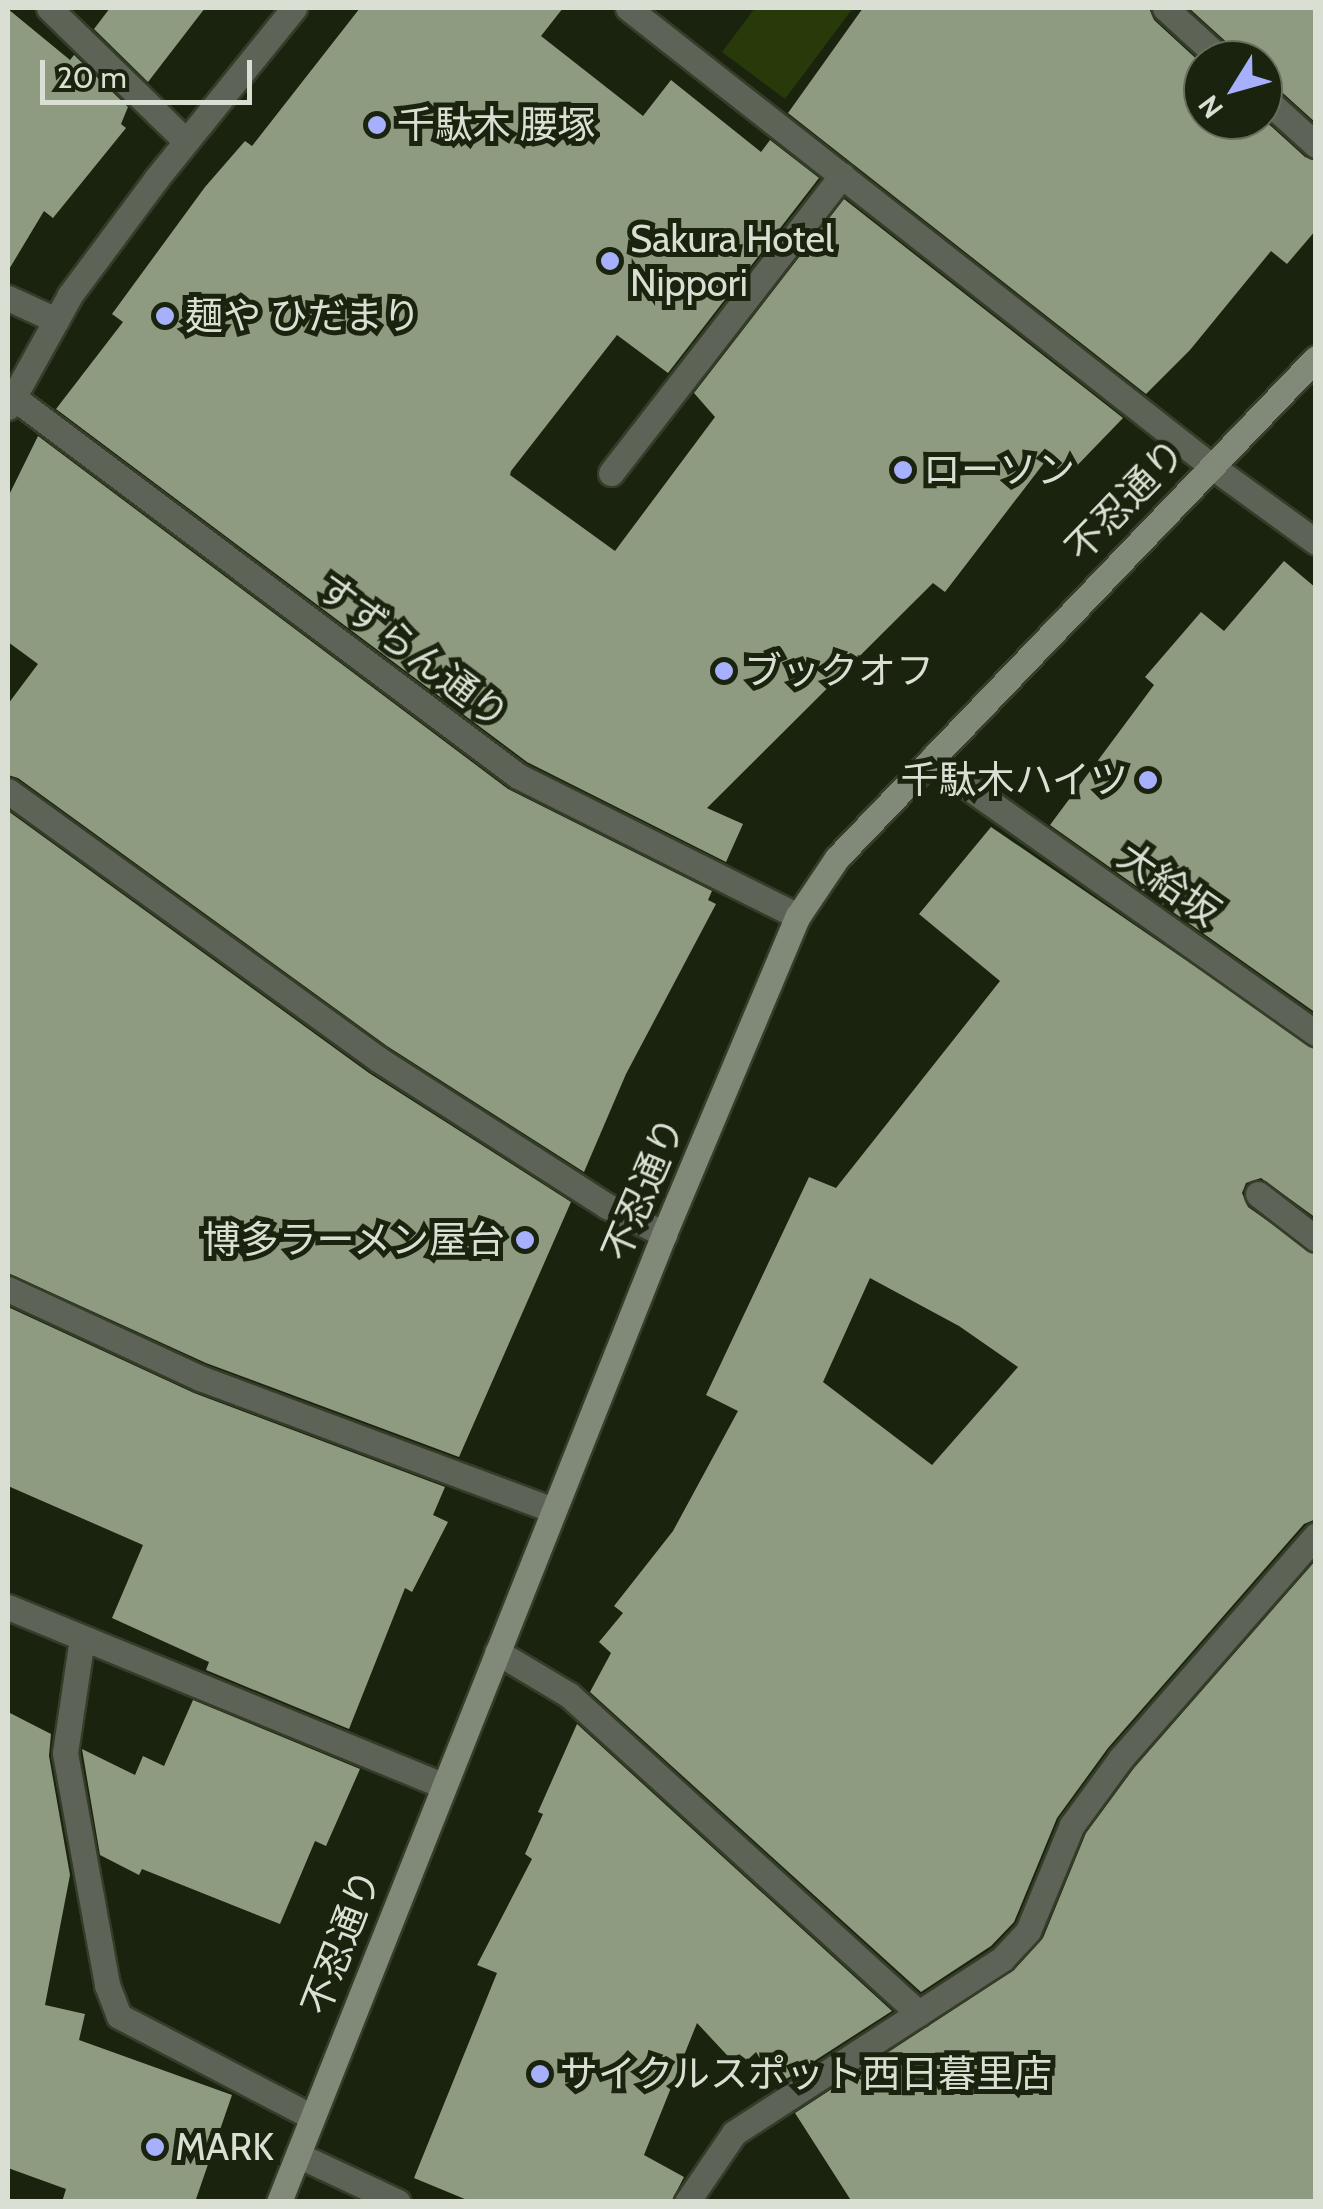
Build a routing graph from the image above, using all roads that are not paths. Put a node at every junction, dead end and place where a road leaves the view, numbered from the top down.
1 (49, 8) edge
2 (294, 8) edge
3 (628, 8) edge
4 (1165, 8) edge
5 (1200, 40) edge
6 (1283, 115) edge
7 (186, 140) junction
8 (1316, 145) edge
9 (842, 176) junction
10 (8, 298) edge
11 (56, 320) junction
12 (1316, 358) edge
13 (10, 402) edge
14 (1210, 465) junction
15 (611, 472) dead end
16 (1316, 542) edge
17 (932, 757) junction
18 (8, 791) edge
19 (798, 916) junction
20 (1316, 1033) edge
21 (1258, 1194) dead end
22 (664, 1234) junction
23 (1316, 1239) edge
24 (8, 1288) edge
25 (553, 1510) junction
26 (1316, 1535) edge
27 (8, 1607) edge
28 (82, 1638) junction
29 (497, 1652) junction
30 (443, 1785) junction
31 (920, 2014) junction
32 (312, 2117) junction
33 (298, 2154) junction
34 (279, 2202) edge
35 (398, 2202) edge
36 (687, 2202) edge

1 - 7 street
2 - 7 street
3 - 9 street
4 - 5 street
6 - 8 street
7 - 11 street
9 - 14 street
9 - 15 street
10 - 11 street
11 - 13 street
12 - 14 main road, 不忍通り
13 - 19 street, すずらん通り
14 - 16 street
14 - 17 main road, 不忍通り
17 - 19 main road, 不忍通り
17 - 20 street, 大給坂
18 - 22 street
19 - 22 main road, 不忍通り
21 - 23 street
22 - 25 main road, 不忍通り
24 - 25 street
25 - 29 main road, 不忍通り
26 - 31 street
27 - 28 street
28 - 30 street
28 - 32 street
29 - 30 main road, 不忍通り
29 - 31 street
30 - 32 main road, 不忍通り
31 - 36 street
32 - 33 main road, 不忍通り
33 - 34 main road, 不忍通り
33 - 35 street

